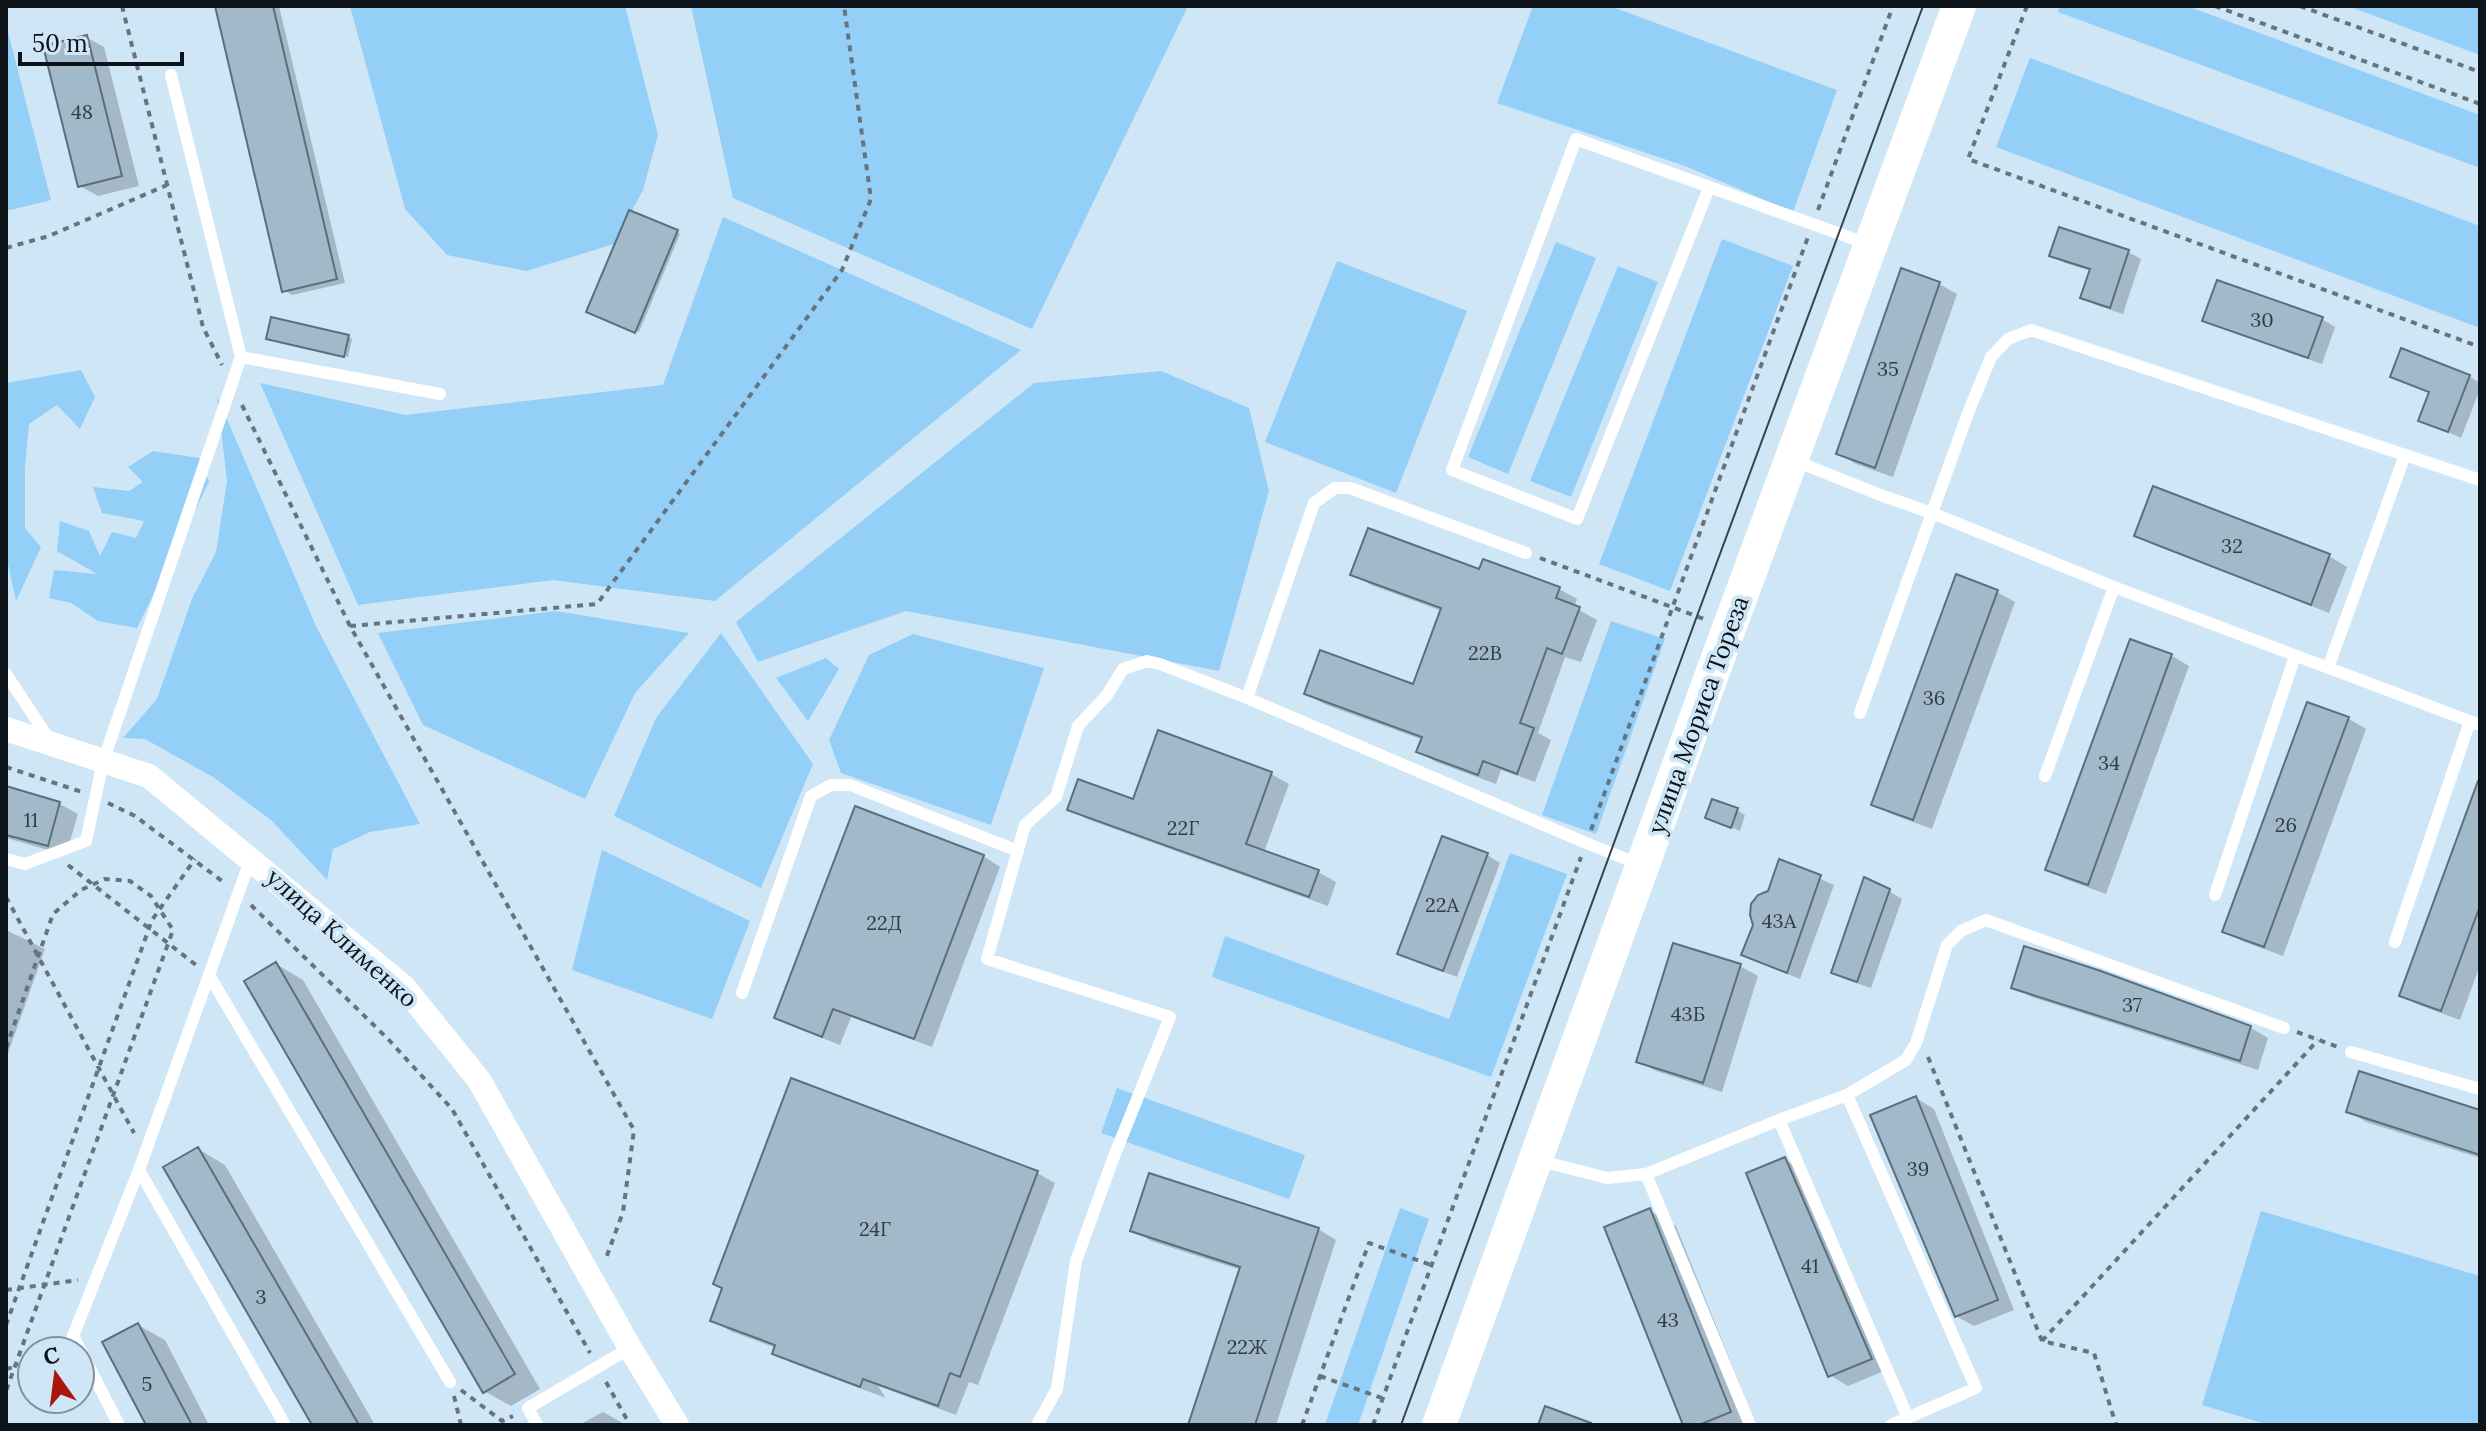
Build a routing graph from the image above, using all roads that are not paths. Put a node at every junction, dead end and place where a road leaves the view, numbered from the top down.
1 (1959, 6) edge
2 (171, 75) dead end
3 (1709, 188) junction
4 (1871, 245) junction
5 (241, 357) junction
6 (440, 394) dead end
7 (2405, 455) junction
8 (1792, 460) junction
9 (2480, 480) edge
10 (1932, 513) junction
11 (1526, 553) road end
12 (2114, 587) junction
13 (2295, 656) junction
14 (2328, 668) junction
15 (6, 674) edge
16 (1247, 698) junction
17 (1860, 713) dead end
18 (2475, 723) edge
19 (6, 729) edge
20 (53, 745) junction
21 (103, 762) junction
22 (2045, 776) dead end
23 (1018, 851) junction
24 (251, 858) junction
25 (6, 859) edge
26 (1643, 865) junction
27 (2215, 895) dead end
28 (2395, 942) dead end
29 (209, 975) junction
30 (742, 993) dead end
31 (2284, 1028) road end
32 (2351, 1052) road end
33 (2480, 1089) edge
34 (1847, 1095) junction
35 (1779, 1120) junction
36 (1537, 1160) junction
37 (139, 1170) junction
38 (1646, 1174) junction
39 (630, 1348) junction
40 (450, 1382) road end
41 (1908, 1418) junction
42 (119, 1425) edge
43 (285, 1425) edge
44 (537, 1425) edge
45 (677, 1425) edge
46 (1037, 1425) edge
47 (1439, 1425) edge
48 (1750, 1425) edge
49 (1891, 1425) edge

1 - 4 street, улица Мориса Тореза
2 - 5 lane
3 - 3 lane
3 - 4 lane
4 - 8 street, улица Мориса Тореза
5 - 6 lane
5 - 21 lane
7 - 9 lane
7 - 10 lane
7 - 14 lane
8 - 10 lane
8 - 26 street, улица Мориса Тореза
10 - 12 lane
10 - 17 lane
11 - 16 lane
12 - 13 lane
12 - 22 lane
13 - 14 lane
13 - 27 lane
14 - 18 lane
15 - 20 lane
16 - 23 lane
16 - 26 lane
18 - 28 lane
19 - 20 street, улица Клименко
20 - 21 street, улица Клименко
21 - 24 street, улица Клименко
21 - 25 lane
23 - 30 lane
23 - 46 lane
24 - 29 lane
24 - 39 street, улица Клименко
26 - 36 street, улица Мориса Тореза
29 - 37 lane
29 - 40 lane
31 - 34 lane
32 - 33 lane
34 - 35 lane
34 - 41 lane
35 - 38 lane
35 - 41 lane
36 - 38 lane
36 - 47 street, улица Мориса Тореза
37 - 42 lane
37 - 43 lane
38 - 48 lane
39 - 44 lane
39 - 45 street, улица Клименко
41 - 49 lane

